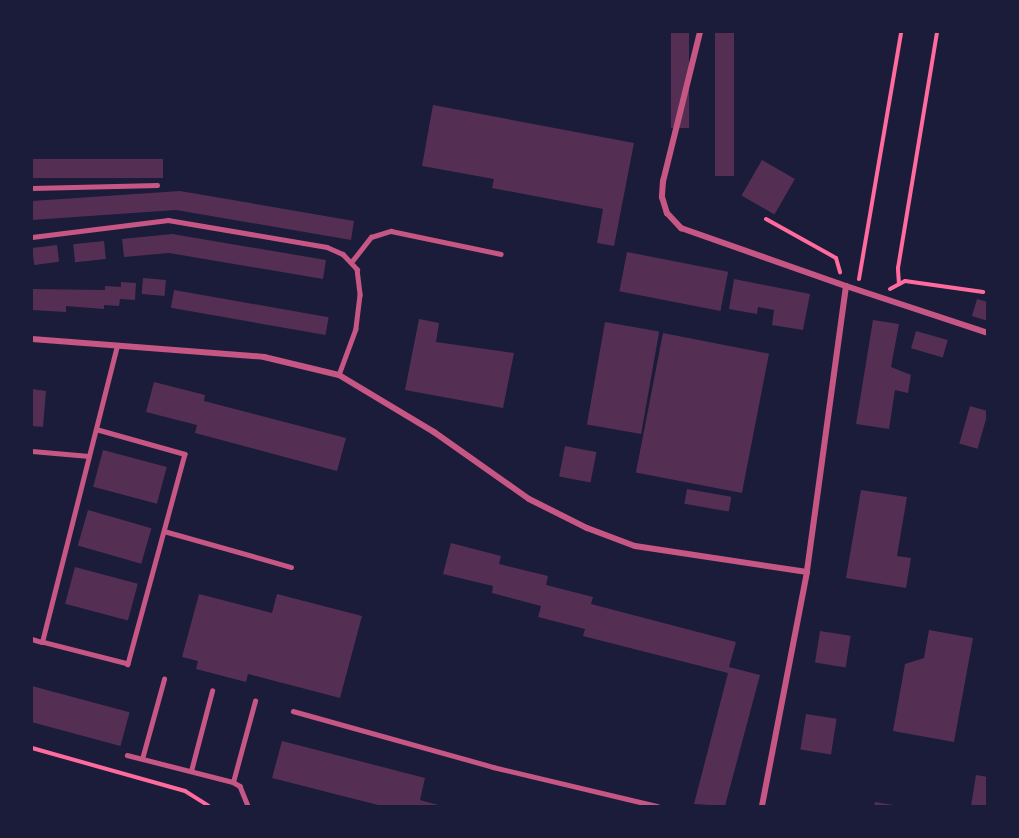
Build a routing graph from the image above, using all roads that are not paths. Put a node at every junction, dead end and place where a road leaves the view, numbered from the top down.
1 (700, 32) edge
2 (157, 185) dead end
3 (32, 188) edge
4 (32, 237) edge
5 (501, 254) dead end
6 (353, 260) junction
7 (846, 286) junction
8 (987, 333) edge
9 (32, 339) edge
10 (117, 345) junction
11 (339, 375) junction
12 (96, 429) junction
13 (32, 451) edge
14 (89, 456) junction
15 (165, 531) junction
16 (291, 567) dead end
17 (807, 572) junction
18 (32, 639) edge
19 (42, 642) junction
20 (164, 679) dead end
21 (212, 691) dead end
22 (255, 700) dead end
23 (293, 711) dead end
24 (128, 755) dead end
25 (142, 759) junction
26 (191, 771) junction
27 (233, 782) junction
28 (248, 807) edge
29 (657, 807) edge
30 (762, 807) edge

1 - 7 street
2 - 3 lane
4 - 6 lane
5 - 6 lane
6 - 11 lane
7 - 8 street
7 - 17 street
9 - 10 street
10 - 11 street
10 - 12 lane
11 - 17 street
12 - 14 lane
12 - 15 lane
13 - 14 lane
14 - 19 lane
15 - 16 lane
15 - 19 lane
17 - 30 street
18 - 19 lane
20 - 25 lane
21 - 26 lane
22 - 27 lane
23 - 29 lane
24 - 25 lane
25 - 26 lane
26 - 27 lane
27 - 28 lane

